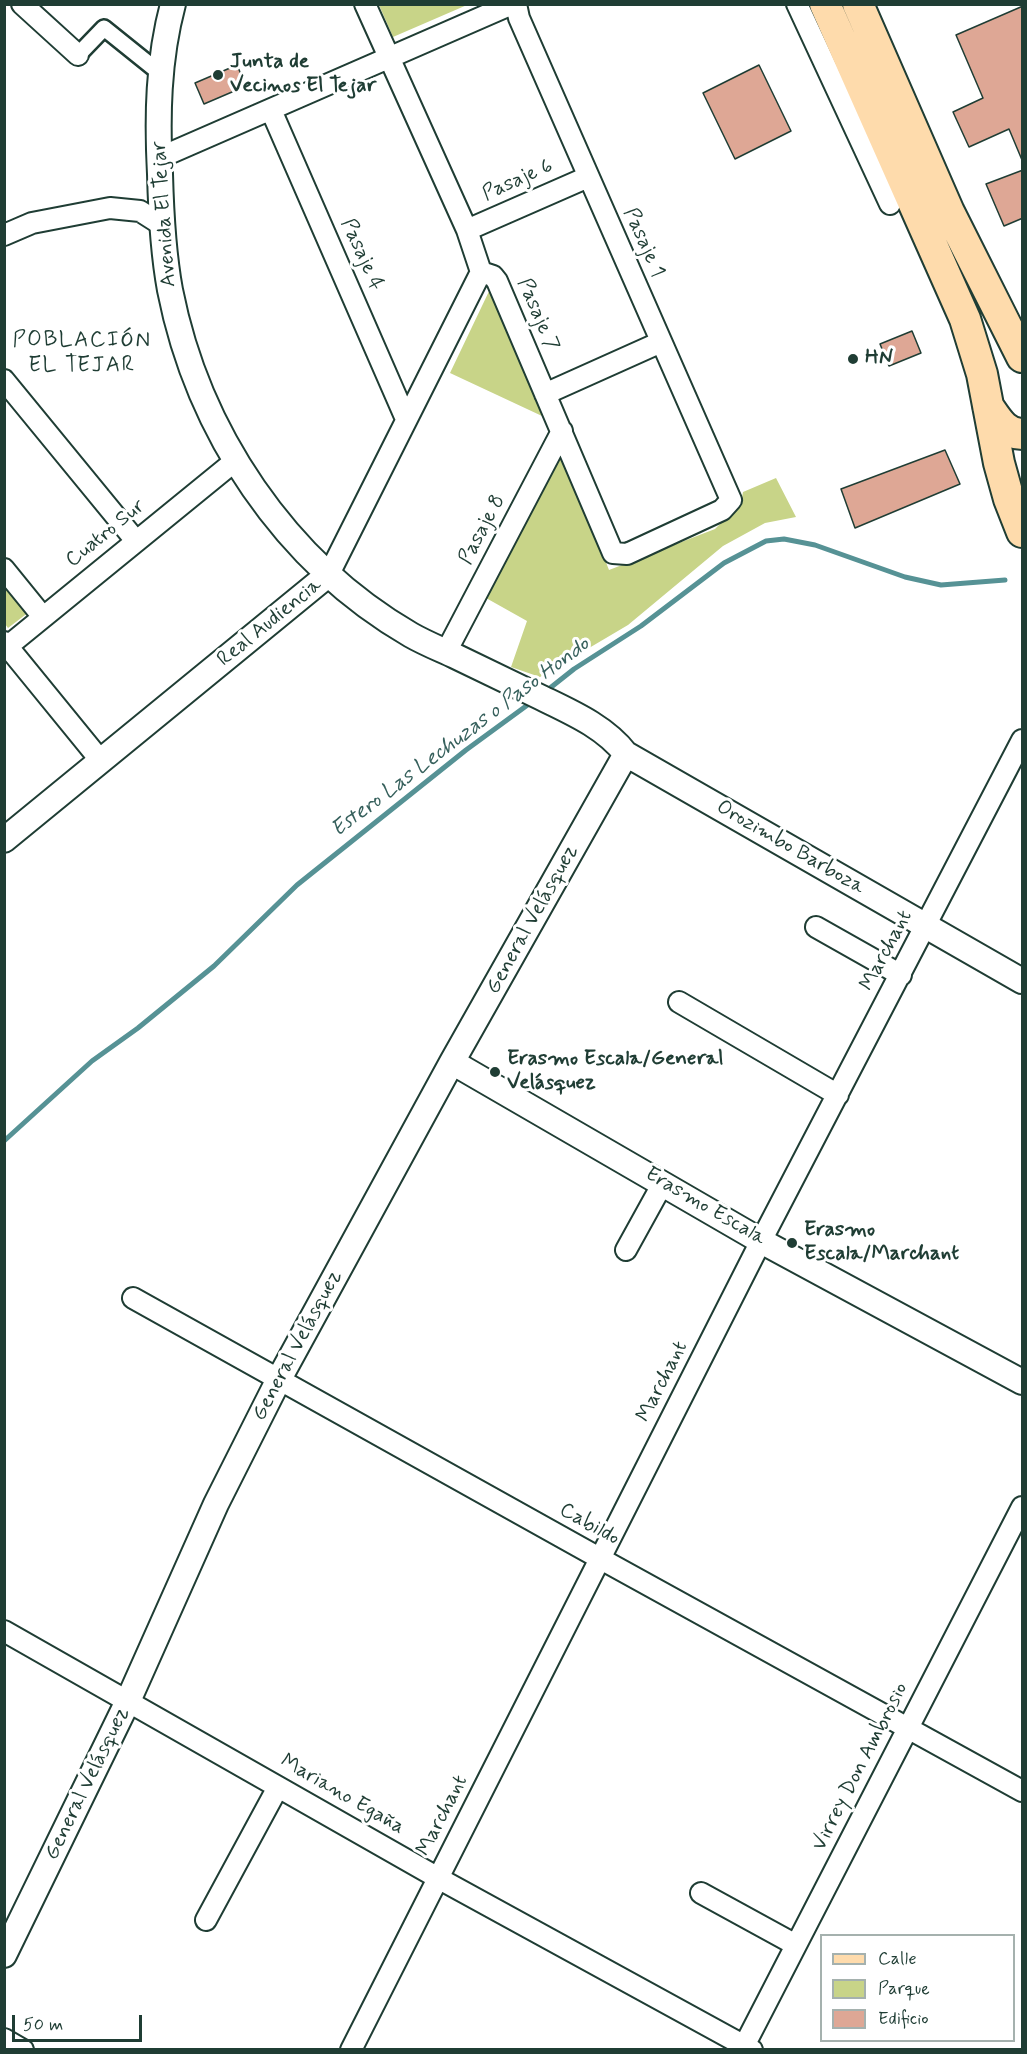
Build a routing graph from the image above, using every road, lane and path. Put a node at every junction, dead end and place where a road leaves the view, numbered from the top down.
1 (22, 4) edge
2 (172, 4) edge
3 (365, 4) edge
4 (514, 4) edge
5 (796, 4) edge
6 (825, 4) edge
7 (858, 4) edge
8 (78, 55) joint
9 (388, 58) junction
10 (160, 73) junction
11 (271, 110) junction
12 (159, 159) junction
13 (888, 173) junction
14 (588, 177) junction
15 (890, 204) dead end
16 (162, 225) junction
17 (467, 230) junction
18 (4, 235) edge
19 (481, 272) junction
20 (661, 342) junction
21 (1023, 357) edge
22 (4, 381) edge
23 (545, 394) junction
24 (988, 406) junction
25 (406, 419) junction
26 (562, 431) junction
27 (1023, 434) edge
28 (236, 461) junction
29 (1023, 532) edge
30 (136, 541) junction
31 (614, 553) joint
32 (4, 569) edge
33 (329, 574) junction
34 (43, 617) junction
35 (6, 644) edge
36 (446, 652) junction
37 (563, 709) joint
38 (1023, 740) edge
39 (626, 754) junction
40 (101, 761) junction
41 (5, 838) edge
42 (927, 926) junction
43 (816, 927) dead end
44 (901, 975) junction
45 (1023, 981) edge
46 (679, 1002) dead end
47 (452, 1062) junction
48 (838, 1095) junction
49 (663, 1182) junction
50 (761, 1240) junction
51 (626, 1250) dead end
52 (133, 1298) dead end
53 (279, 1379) junction
54 (1023, 1382) edge
55 (1023, 1507) edge
56 (600, 1559) junction
57 (4, 1631) edge
58 (128, 1701) junction
59 (908, 1729) junction
60 (278, 1787) junction
61 (1023, 1791) edge
62 (438, 1878) junction
63 (701, 1893) dead end
64 (206, 1920) dead end
65 (796, 1945) junction
66 (4, 1955) edge
67 (4, 2039) edge
68 (746, 2048) edge
69 (23, 2049) edge
70 (351, 2049) edge

1 - 8 street
2 - 10 street, Avenida El Tejar
3 - 9 street, Pasaje 7
4 - 9 street
4 - 14 street, Pasaje 1
5 - 13 street
6 - 13 main road
7 - 21 main road
8 - 10 street
9 - 11 street
9 - 17 street, Pasaje 7
10 - 12 street, Avenida El Tejar
11 - 12 street
11 - 25 street, Pasaje 4
12 - 16 street, Avenida El Tejar
13 - 15 street
13 - 24 main road
14 - 17 street, Pasaje 6
14 - 20 street, Pasaje 1
16 - 18 street
16 - 28 street, Avenida El Tejar
17 - 19 street, Pasaje 7
19 - 23 street, Pasaje 7
19 - 25 street, Real Audiencia
20 - 23 street
20 - 31 street, Pasaje 1
22 - 30 street
23 - 26 street, Pasaje 7
24 - 27 main road
24 - 29 main road
25 - 33 street, Real Audiencia
26 - 31 street, Pasaje 7
26 - 36 street, Pasaje 8
28 - 30 street, Cuatro Sur
28 - 33 street, Avenida El Tejar
30 - 34 street, Cuatro Sur
32 - 34 street
33 - 36 street, Avenida El Tejar
33 - 40 street, Real Audiencia
34 - 35 street, Cuatro Sur
35 - 40 street
36 - 37 street, Avenida El Tejar
37 - 39 street, Orozimbo Barboza
38 - 42 street, Marchant
39 - 42 street, Orozimbo Barboza
39 - 47 street, General Velásquez
40 - 41 street, Real Audiencia
42 - 44 street, Marchant
42 - 45 street, Orozimbo Barboza
43 - 44 street
44 - 48 street, Marchant
46 - 48 street
47 - 49 street, Erasmo Escala
47 - 53 street, General Velásquez
48 - 50 street, Marchant
49 - 50 street, Erasmo Escala
49 - 51 street
50 - 54 street, Erasmo Escala
50 - 56 street, Marchant
52 - 53 street, Cabildo
53 - 56 street, Cabildo
53 - 58 street, General Velásquez
55 - 59 street, Virrey Don Ambrosio
56 - 59 street, Cabildo
56 - 62 street, Marchant
57 - 58 street, Mariano Egaña
58 - 60 street, Mariano Egaña
58 - 66 street, General Velásquez
59 - 61 street, Cabildo
59 - 65 street, Virrey Don Ambrosio
60 - 62 street, Mariano Egaña
60 - 64 street
62 - 68 street, Mariano Egaña
62 - 70 street, Marchant
63 - 65 street
65 - 68 street, Virrey Don Ambrosio
67 - 69 street

